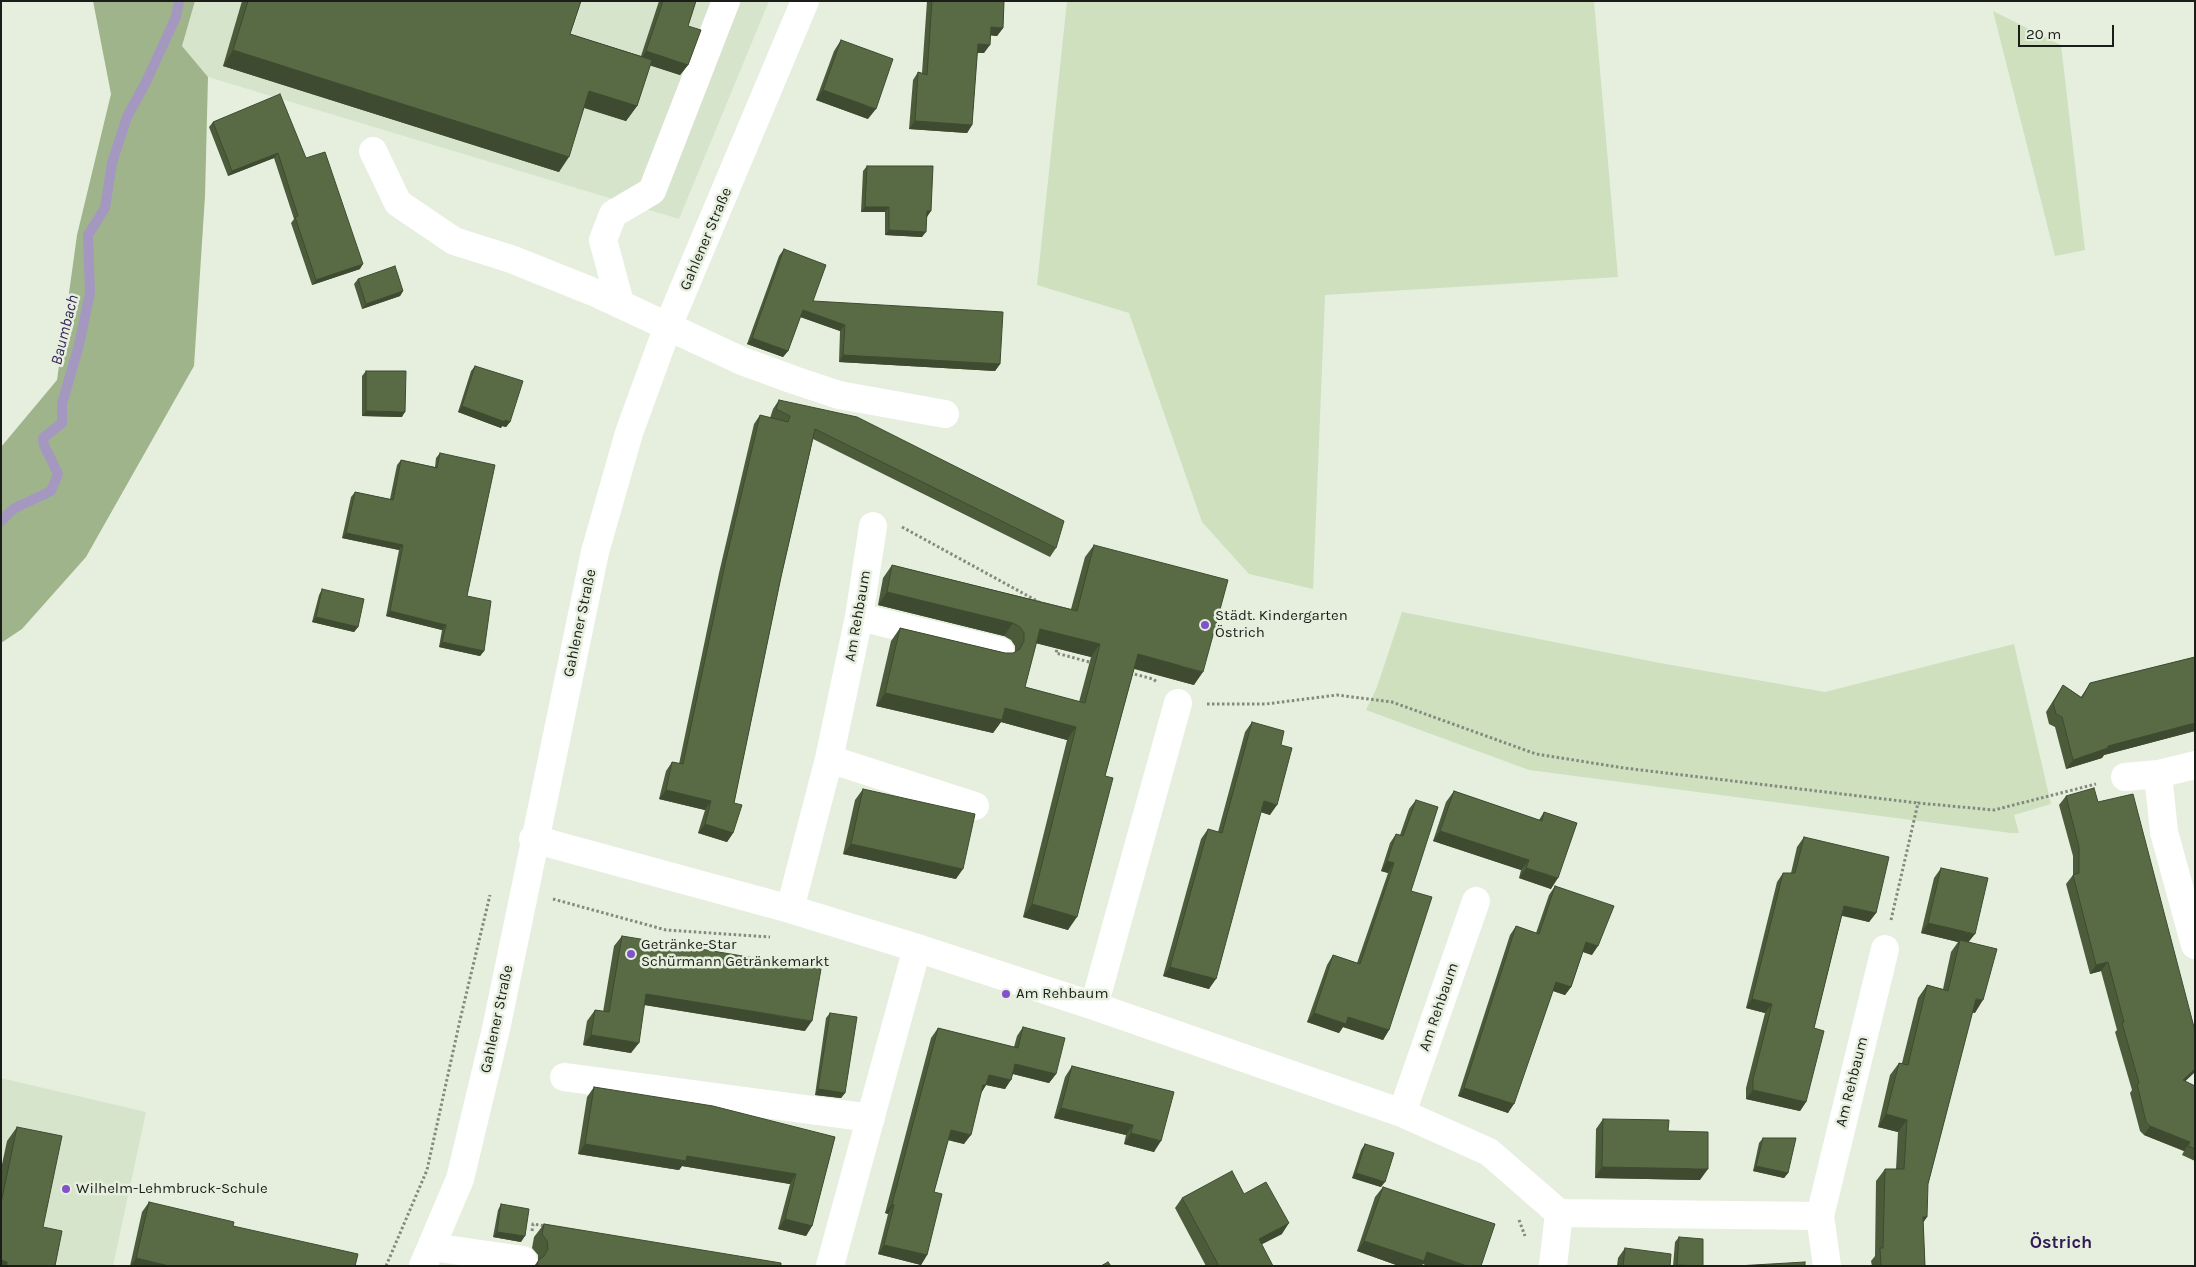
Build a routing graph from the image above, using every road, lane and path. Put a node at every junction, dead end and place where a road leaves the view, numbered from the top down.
1 (726, 1) edge
2 (805, 1) edge
3 (373, 151) dead end
4 (620, 303) junction
5 (668, 326) junction
6 (945, 414) dead end
7 (873, 526) dead end
8 (901, 526) dead end
9 (1046, 606) edge
10 (859, 617) junction
11 (1058, 644) edge
12 (1000, 651) edge
13 (1098, 664) edge
14 (1125, 671) edge
15 (1178, 703) junction
16 (829, 759) junction
17 (2195, 765) edge
18 (2158, 774) junction
19 (2125, 777) joint
20 (1918, 804) junction
21 (975, 806) dead end
22 (534, 839) junction
23 (1476, 901) dead end
24 (550, 907) dead end
25 (790, 909) junction
26 (780, 937) dead end
27 (2195, 945) edge
28 (917, 948) junction
29 (1885, 949) joint
30 (1094, 1006) junction
31 (564, 1077) dead end
32 (1402, 1113) junction
33 (871, 1118) junction
34 (1559, 1213) junction
35 (1820, 1216) junction
36 (553, 1228) edge
37 (428, 1256) edge
38 (523, 1260) joint
39 (830, 1266) edge
40 (1553, 1266) edge
41 (1827, 1266) edge

1 - 4 street
2 - 5 street, Gahlener Straße
3 - 4 street
4 - 5 street
5 - 6 street
5 - 22 street, Gahlener Straße
7 - 10 street, Am Rehbaum
8 - 9 path
10 - 12 street
10 - 16 street, Am Rehbaum
11 - 13 path
14 - 15 path
15 - 20 path
15 - 30 street
16 - 21 street
16 - 25 street, Am Rehbaum
17 - 18 street
18 - 19 street
18 - 27 street
19 - 20 path
20 - 29 path
22 - 25 street
22 - 37 street, Gahlener Straße
23 - 32 street, Am Rehbaum
24 - 26 path
25 - 28 street
28 - 30 street
28 - 33 street
29 - 35 street, Am Rehbaum
30 - 32 street
31 - 33 street
32 - 34 street
33 - 39 street
34 - 35 street
34 - 40 street
35 - 41 street, Am Rehbaum
36 - 38 path
37 - 38 street

